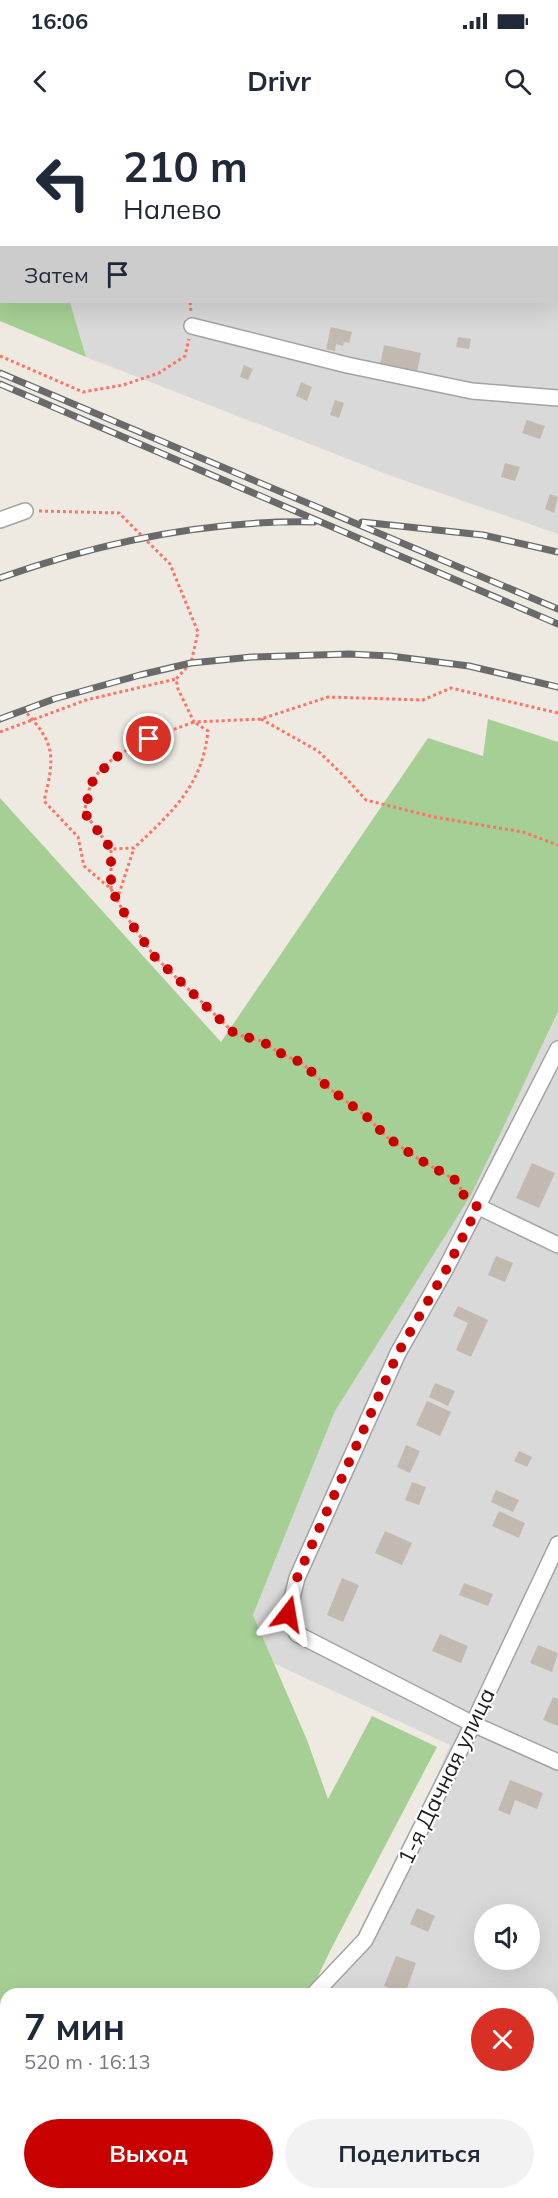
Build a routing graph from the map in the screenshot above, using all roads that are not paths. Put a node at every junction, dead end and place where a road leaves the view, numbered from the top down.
1 (192, 326) road end
2 (558, 398) edge
3 (25, 511) road end
4 (0, 520) edge
5 (558, 1049) edge
6 (478, 1207) junction
7 (558, 1245) edge
8 (558, 1544) edge
9 (473, 1724) junction
10 (558, 1762) edge
11 (320, 1988) edge

1 - 2 street
3 - 4 street
5 - 6 street
6 - 7 street
6 - 9 street
8 - 9 street, 1-я Дачная улица
9 - 10 street
9 - 11 street, 1-я Дачная улица

